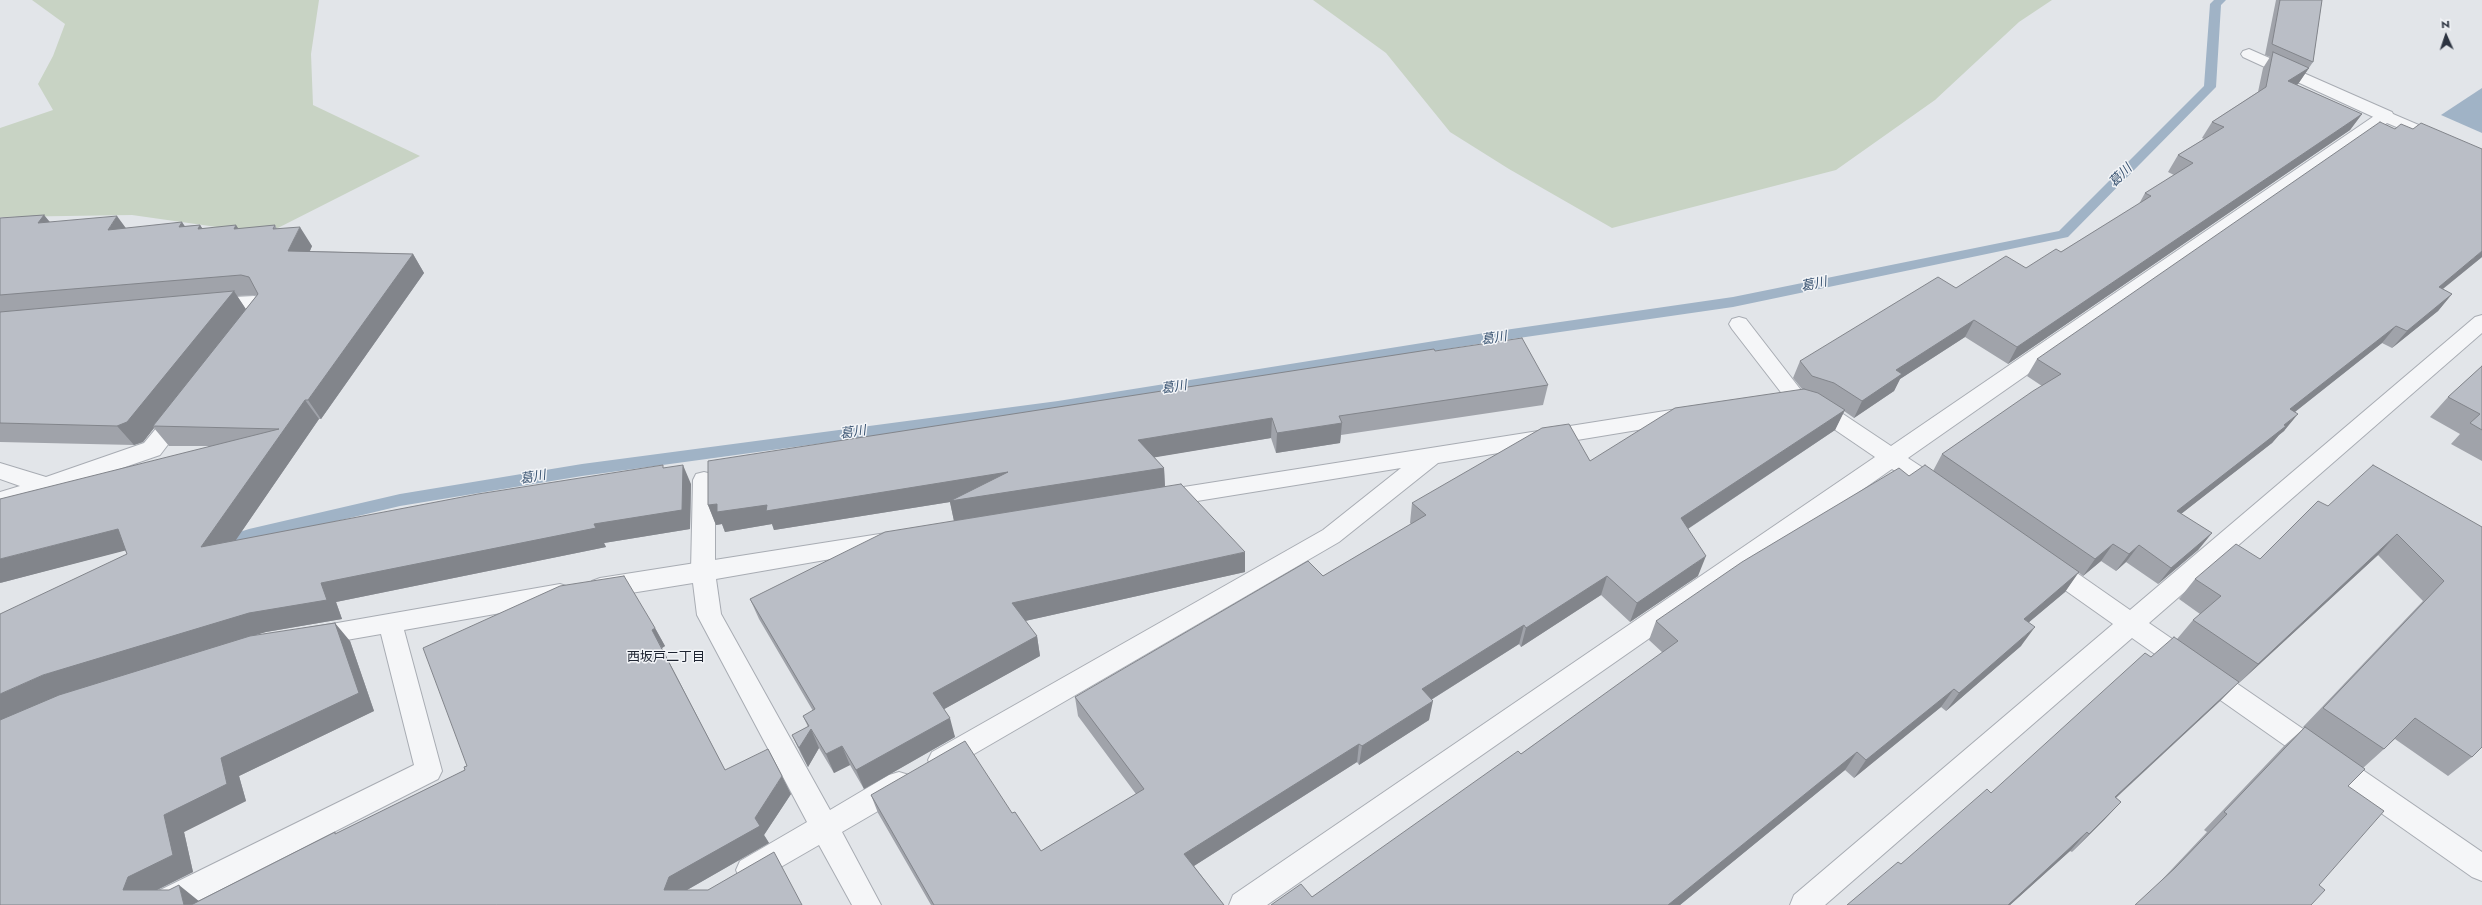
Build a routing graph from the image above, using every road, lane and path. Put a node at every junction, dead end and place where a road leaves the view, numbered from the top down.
1 (2250, 54) dead end
2 (2386, 116) junction
3 (2482, 158) edge
4 (191, 307) edge
5 (2482, 322) edge
6 (1739, 324) dead end
7 (241, 337) edge
8 (192, 399) edge
9 (1797, 399) junction
10 (1773, 403) edge
11 (1702, 413) edge
12 (1434, 454) junction
13 (1893, 458) junction
14 (0, 471) edge
15 (704, 480) dead end
16 (45, 485) junction
17 (1143, 500) edge
18 (0, 501) edge
19 (1958, 502) edge
20 (907, 538) edge
21 (2028, 552) edge
22 (703, 571) junction
23 (390, 622) junction
24 (2131, 624) junction
25 (289, 639) edge
26 (824, 827) junction
27 (2482, 868) edge
28 (731, 882) edge
29 (160, 905) edge
30 (867, 905) edge
31 (1243, 905) edge
32 (1804, 905) edge

1 - 2 street
2 - 3 street
2 - 13 street
4 - 7 street
5 - 24 street
6 - 9 street
8 - 16 street
9 - 10 street
9 - 13 street
11 - 12 street
12 - 17 street
12 - 26 street
13 - 19 street
13 - 31 street
14 - 16 street
15 - 22 street
16 - 18 street
20 - 22 street
21 - 24 street
22 - 23 street
22 - 26 street
23 - 25 street
23 - 29 street
24 - 27 street
24 - 32 street
26 - 28 street
26 - 30 street

